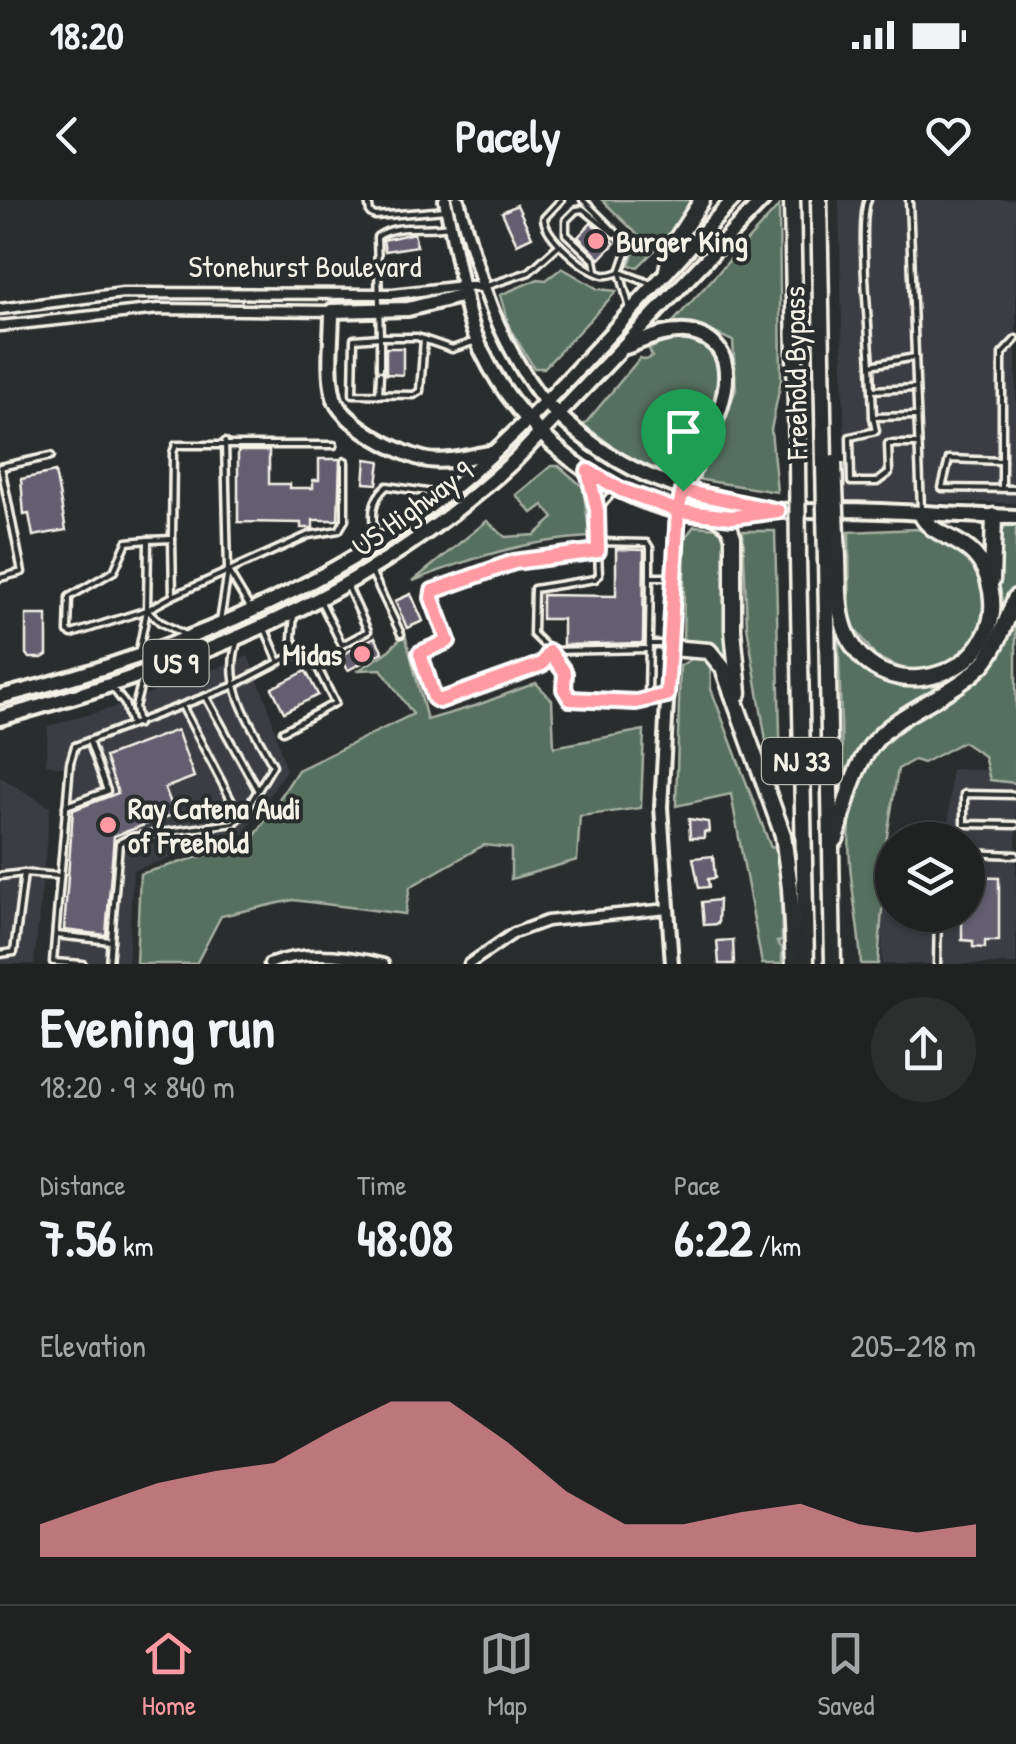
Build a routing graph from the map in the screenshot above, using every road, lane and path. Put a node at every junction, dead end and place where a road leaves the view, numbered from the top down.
1 (368, 200) edge
2 (458, 200) edge
3 (561, 200) edge
4 (583, 200) edge
5 (702, 200) edge
6 (734, 200) edge
7 (763, 200) edge
8 (792, 200) edge
9 (868, 200) edge
10 (909, 200) edge
11 (819, 202) edge
12 (446, 205) edge
13 (451, 226) junction
14 (614, 234) junction
15 (559, 245) junction
16 (666, 270) junction
17 (597, 272) junction
18 (620, 272) junction
19 (654, 284) junction
20 (483, 287) junction
21 (463, 290) junction
22 (266, 292) junction
23 (314, 293) junction
24 (380, 294) junction
25 (40, 304) junction
26 (0, 309) edge
27 (266, 310) junction
28 (630, 310) junction
29 (332, 311) junction
30 (381, 311) junction
31 (42, 321) junction
32 (0, 326) edge
33 (380, 337) junction
34 (1016, 339) edge
35 (424, 340) junction
36 (477, 340) junction
37 (624, 348) junction
38 (915, 357) junction
39 (871, 365) junction
40 (915, 388) junction
41 (872, 390) junction
42 (379, 396) junction
43 (544, 401) junction
44 (558, 416) junction
45 (916, 416) junction
46 (873, 417) junction
47 (528, 418) junction
48 (542, 433) junction
49 (225, 442) junction
50 (917, 444) junction
51 (334, 445) dead end
52 (493, 453) junction
53 (51, 456) dead end
54 (345, 461) dead end
55 (1002, 461) junction
56 (0, 467) edge
57 (588, 471) junction
58 (1002, 488) junction
59 (1016, 488) edge
60 (621, 490) junction
61 (683, 491) junction
62 (444, 494) junction
63 (597, 510) junction
64 (678, 511) junction
65 (778, 511) junction
66 (922, 514) junction
67 (716, 516) junction
68 (994, 516) junction
69 (1016, 516) edge
70 (172, 539) junction
71 (148, 540) junction
72 (598, 542) junction
73 (376, 544) junction
74 (598, 551) junction
75 (832, 559) junction
76 (228, 571) junction
77 (371, 571) junction
78 (650, 577) junction
79 (0, 578) edge
80 (674, 578) junction
81 (348, 585) junction
82 (992, 592) junction
83 (173, 596) junction
84 (1016, 596) edge
85 (320, 600) junction
86 (146, 610) junction
87 (252, 610) junction
88 (294, 612) junction
89 (220, 624) junction
90 (264, 626) junction
91 (401, 634) dead end
92 (187, 636) junction
93 (239, 638) junction
94 (649, 646) junction
95 (670, 646) junction
96 (550, 652) junction
97 (299, 653) junction
98 (138, 655) junction
99 (279, 662) junction
100 (144, 675) junction
101 (111, 686) junction
102 (233, 686) junction
103 (2, 695) edge
104 (667, 695) junction
105 (206, 696) junction
106 (648, 697) junction
107 (182, 706) junction
108 (0, 718) edge
109 (138, 724) junction
110 (131, 726) junction
111 (746, 726) junction
112 (283, 731) dead end
113 (89, 741) junction
114 (258, 791) junction
115 (1016, 795) edge
116 (66, 806) junction
117 (240, 817) junction
118 (1016, 826) edge
119 (831, 854) junction
120 (985, 854) edge
121 (1016, 855) edge
122 (24, 874) junction
123 (0, 876) edge
124 (60, 876) junction
125 (668, 909) junction
126 (938, 932) edge
127 (55, 935) junction
128 (111, 941) junction
129 (0, 954) edge
130 (83, 964) edge
131 (108, 964) edge
132 (270, 964) edge
133 (384, 964) edge
134 (469, 964) edge
135 (672, 964) edge
136 (794, 964) edge
137 (806, 964) edge
138 (833, 964) edge
139 (937, 964) edge

1 - 12 lane
2 - 20 street
3 - 15 lane
4 - 14 lane
5 - 16 highway
6 - 16 main road, US Highway 9 / US 9
7 - 37 main road, US Highway 9 / US 9
8 - 137 highway, Freehold Bypass / NJ 33, bridge
9 - 39 lane
10 - 38 lane
11 - 75 highway, Freehold Bypass / NJ 33, bridge
12 - 13 street
13 - 21 street
13 - 24 lane
14 - 17 lane
14 - 18 lane
15 - 17 lane
15 - 20 lane
16 - 19 main road, US Highway 9 / US 9
17 - 18 lane
18 - 19 lane
18 - 28 lane
19 - 28 main road, US Highway 9 / US 9
20 - 21 street, Stonehurst Boulevard
20 - 43 street
21 - 24 street, Stonehurst Boulevard
21 - 30 main road, Stonehurst Boulevard
21 - 36 main road
22 - 23 street, Stonehurst Boulevard
22 - 25 street, Stonehurst Boulevard
22 - 27 street
23 - 24 street, Stonehurst Boulevard
23 - 29 street
24 - 30 lane
25 - 26 street, Stonehurst Boulevard
25 - 31 street
27 - 29 street, Stonehurst Boulevard
27 - 31 street, Stonehurst Boulevard
28 - 43 main road, US Highway 9 / US 9
29 - 30 main road, Stonehurst Boulevard
29 - 52 main road
30 - 33 lane
31 - 32 street, Stonehurst Boulevard
33 - 35 lane
33 - 42 lane
33 - 42 lane
34 - 55 lane
35 - 36 lane
35 - 42 lane
36 - 47 main road
37 - 44 main road, US Highway 9 / US 9
37 - 61 main road
38 - 39 lane
38 - 40 lane
39 - 41 lane
40 - 41 lane
40 - 45 lane
41 - 46 lane
43 - 44 main road
43 - 47 main road, US Highway 9 / US 9
44 - 48 main road, US Highway 9 / US 9
44 - 61 main road
45 - 46 lane
45 - 50 lane
46 - 50 lane
47 - 48 main road
47 - 52 main road, US Highway 9 / US 9
48 - 57 main road
48 - 77 main road, US Highway 9 / US 9
49 - 51 lane
49 - 70 lane
49 - 76 lane
50 - 66 lane
52 - 62 main road, US Highway 9 / US 9
53 - 56 lane
54 - 76 lane
55 - 58 lane
55 - 58 lane
56 - 79 lane
57 - 60 main road
57 - 63 lane
58 - 59 lane
60 - 63 lane
60 - 64 main road
61 - 64 street
61 - 65 main road
62 - 73 main road, US Highway 9 / US 9
62 - 73 lane
63 - 72 lane
64 - 67 main road
64 - 80 street
65 - 66 main road
65 - 67 main road
66 - 68 main road
66 - 82 highway
67 - 111 highway
68 - 69 main road
68 - 82 highway
70 - 71 lane
70 - 83 lane
71 - 86 lane
71 - 86 lane
72 - 74 lane
72 - 78 lane
73 - 87 main road, US Highway 9 / US 9
74 - 96 lane
74 - 96 lane
75 - 82 highway
75 - 119 highway, Freehold Bypass / NJ 33
76 - 83 lane
76 - 87 lane
76 - 89 lane
77 - 81 main road, US Highway 9 / US 9
77 - 91 lane
78 - 80 lane
78 - 94 lane
80 - 95 street
81 - 85 main road, US Highway 9 / US 9
81 - 85 lane
83 - 86 lane
84 - 119 highway
85 - 88 main road, US Highway 9 / US 9
86 - 92 lane
86 - 98 lane
87 - 89 main road, US Highway 9 / US 9
88 - 90 main road, US Highway 9 / US 9
88 - 97 lane
89 - 92 main road, US Highway 9 / US 9
90 - 93 main road, US Highway 9 / US 9
90 - 99 lane
92 - 98 main road, US Highway 9 / US 9
93 - 100 main road, US Highway 9 / US 9
93 - 102 lane
94 - 95 lane
94 - 96 lane
94 - 106 lane
95 - 104 street
95 - 111 highway
96 - 106 lane
97 - 99 lane
97 - 112 lane
98 - 103 main road, US Highway 9 / US 9
99 - 102 lane
100 - 101 main road, US Highway 9 / US 9
100 - 109 lane
101 - 108 main road, US Highway 9 / US 9
101 - 110 lane
102 - 105 lane
102 - 114 lane
104 - 106 lane
104 - 125 street
105 - 107 lane
105 - 114 lane
107 - 109 lane
107 - 117 lane
109 - 110 lane
110 - 113 lane
111 - 136 highway
113 - 116 lane
113 - 116 lane
114 - 117 lane
115 - 118 lane
116 - 124 lane
117 - 128 lane
119 - 138 highway, Freehold Bypass / NJ 33
120 - 121 lane
122 - 123 lane
122 - 124 lane
122 - 129 lane
124 - 127 lane
125 - 134 street
125 - 135 street
126 - 139 lane
127 - 128 lane
127 - 130 lane
128 - 131 lane
132 - 133 street

